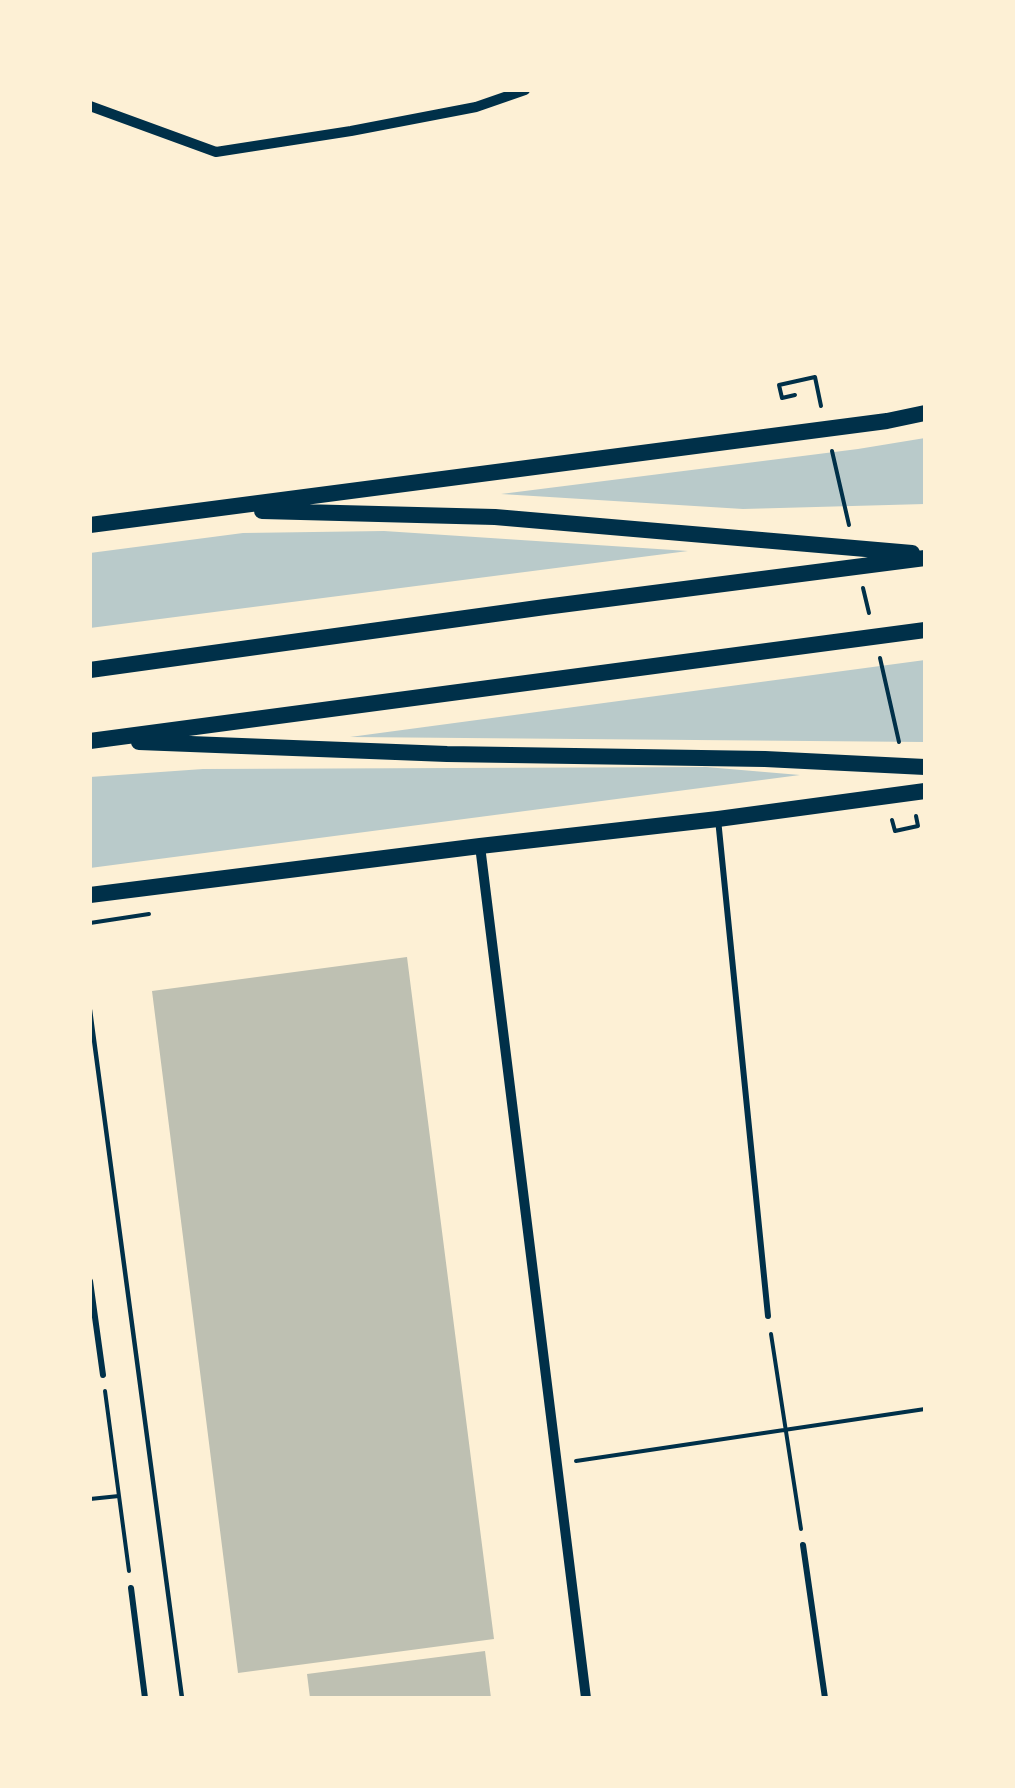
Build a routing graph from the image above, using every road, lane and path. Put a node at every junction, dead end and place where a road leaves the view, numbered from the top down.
1 (525, 90) edge
2 (90, 106) edge
3 (795, 395) dead end
4 (822, 411) dead end
5 (925, 413) edge
6 (831, 446) dead end
7 (207, 509) junction
8 (90, 525) edge
9 (849, 526) dead end
10 (925, 556) edge
11 (862, 584) dead end
12 (870, 619) dead end
13 (925, 630) edge
14 (879, 653) dead end
15 (90, 670) edge
16 (92, 740) edge
17 (900, 745) dead end
18 (925, 767) edge
19 (925, 791) edge
20 (891, 814) dead end
21 (916, 814) dead end
22 (718, 819) junction
23 (480, 846) junction
24 (90, 895) edge
25 (90, 1010) edge
26 (90, 1281) edge
27 (768, 1316) joint
28 (103, 1375) joint
29 (925, 1408) edge
30 (785, 1429) junction
31 (557, 1464) junction
32 (119, 1496) junction
33 (90, 1499) edge
34 (803, 1545) joint
35 (131, 1588) joint
36 (146, 1698) edge
37 (182, 1698) edge
38 (586, 1698) edge
39 (825, 1698) edge

1 - 2 street
3 - 4 path
5 - 7 highway
6 - 9 path
7 - 8 highway
7 - 10 highway
10 - 15 highway
11 - 12 path
13 - 16 highway
14 - 17 path
16 - 18 highway
19 - 22 highway
20 - 21 path
22 - 23 highway
22 - 27 street
23 - 24 highway
23 - 31 street
25 - 37 lane
26 - 28 street
27 - 30 path
28 - 32 path
29 - 30 path
30 - 31 path
30 - 34 path
31 - 38 street
32 - 33 path
32 - 35 path
34 - 39 street
35 - 36 street

